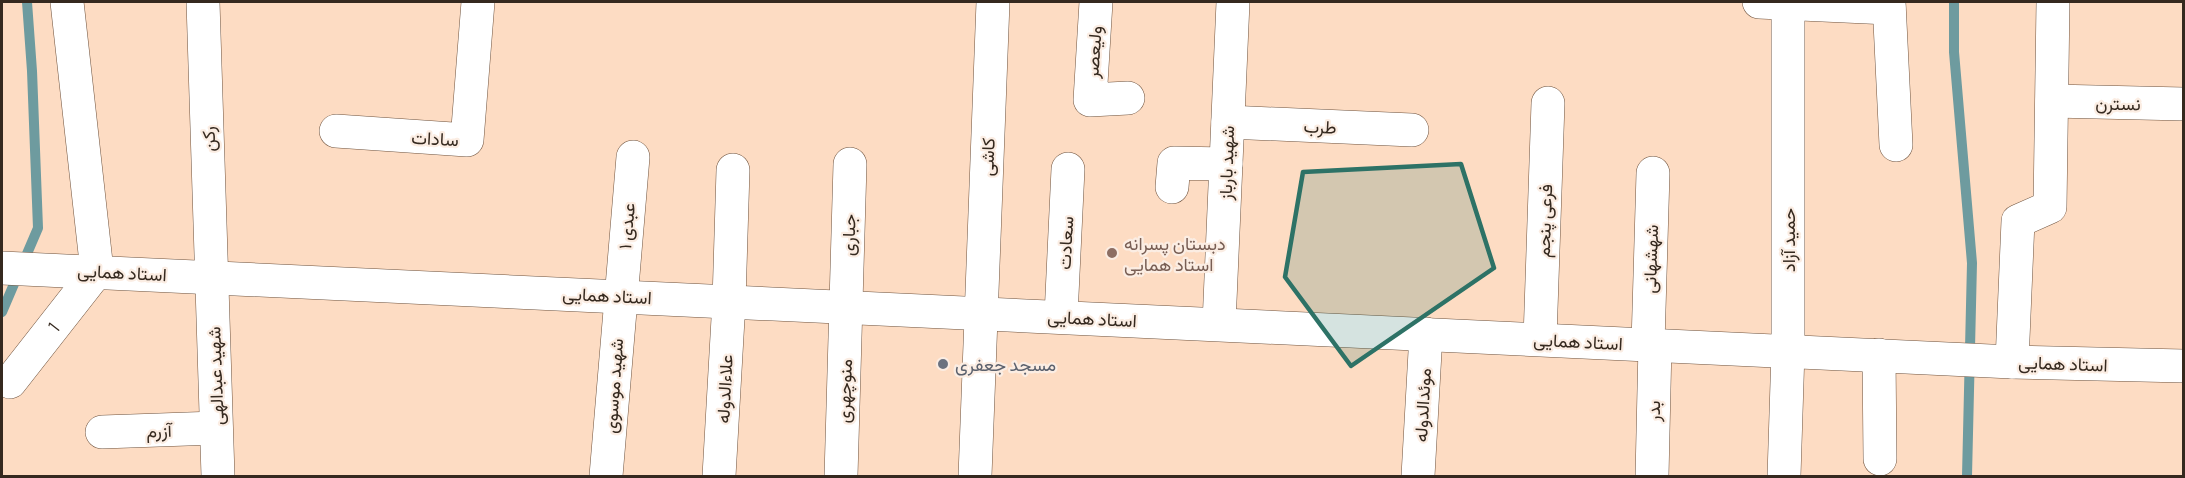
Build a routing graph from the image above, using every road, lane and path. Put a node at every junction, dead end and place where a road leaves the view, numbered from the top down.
1 (67, 2) edge
2 (203, 2) edge
3 (478, 2) edge
4 (993, 2) edge
5 (1096, 2) edge
6 (1233, 2) edge
7 (1774, 2) edge
8 (2053, 2) edge
9 (1889, 5) edge
10 (1128, 98) dead end
11 (2052, 101) junction
12 (1548, 102) dead end
13 (2184, 104) edge
14 (1228, 122) junction
15 (1412, 130) dead end
16 (336, 132) dead end
17 (1896, 145) dead end
18 (633, 157) dead end
19 (850, 164) dead end
20 (1226, 164) junction
21 (1068, 169) dead end
22 (733, 170) dead end
23 (1653, 173) dead end
24 (1172, 187) dead end
25 (2, 268) edge
26 (97, 271) junction
27 (212, 276) junction
28 (620, 296) junction
29 (729, 301) junction
30 (846, 306) junction
31 (981, 313) junction
32 (1061, 316) junction
33 (1220, 324) junction
34 (1426, 334) junction
35 (1540, 339) junction
36 (1651, 344) junction
37 (1788, 351) junction
38 (1891, 356) junction
39 (2012, 362) junction
40 (2184, 366) edge
41 (10, 382) dead end
42 (216, 428) junction
43 (102, 432) dead end
44 (1880, 459) dead end
45 (218, 477) edge
46 (606, 477) edge
47 (719, 477) edge
48 (841, 477) edge
49 (975, 477) edge
50 (1418, 477) edge
51 (1652, 477) edge
52 (1784, 477) edge

1 - 26 street
2 - 27 street, رکن
3 - 16 street, سادات
4 - 31 street, کاشی
5 - 10 street, ولیعصر
6 - 14 street, شهید بارباز
7 - 9 street
7 - 37 street, حمید آزاد
8 - 11 street
9 - 17 street
11 - 13 street, نسترن
11 - 39 street
12 - 35 street, فرعی پنجم
14 - 15 street, طرب
14 - 20 street, شهید بارباز
18 - 28 street, عبدی ۱
19 - 30 street, جباری
20 - 24 street
20 - 33 street, شهید بارباز
21 - 32 street, سعادت
22 - 29 street, علاءالدوله
23 - 36 street, شهشهانی
25 - 26 street, استاد همایی
26 - 27 street, استاد همایی
26 - 41 street, 1
27 - 28 street, استاد همایی
27 - 42 street, شهید عبدالهی
28 - 29 street, استاد همایی
28 - 46 street, شهید موسوی
29 - 30 street, استاد همایی
29 - 47 street, علاءالدوله
30 - 31 street, استاد همایی
30 - 48 street, منوچهری
31 - 32 street, استاد همایی
31 - 49 street, کاشی
32 - 33 street, استاد همایی
33 - 34 street, استاد همایی
34 - 35 street, استاد همایی
34 - 50 street, موئدالدوله
35 - 36 street, استاد همایی
36 - 37 street, استاد همایی
36 - 51 street, بدر
37 - 38 street, استاد همایی
37 - 52 street, حمید آزاد
38 - 39 street, استاد همایی
38 - 44 street
39 - 40 street, استاد همایی
42 - 43 street, آزرم
42 - 45 street, شهید عبدالهی

